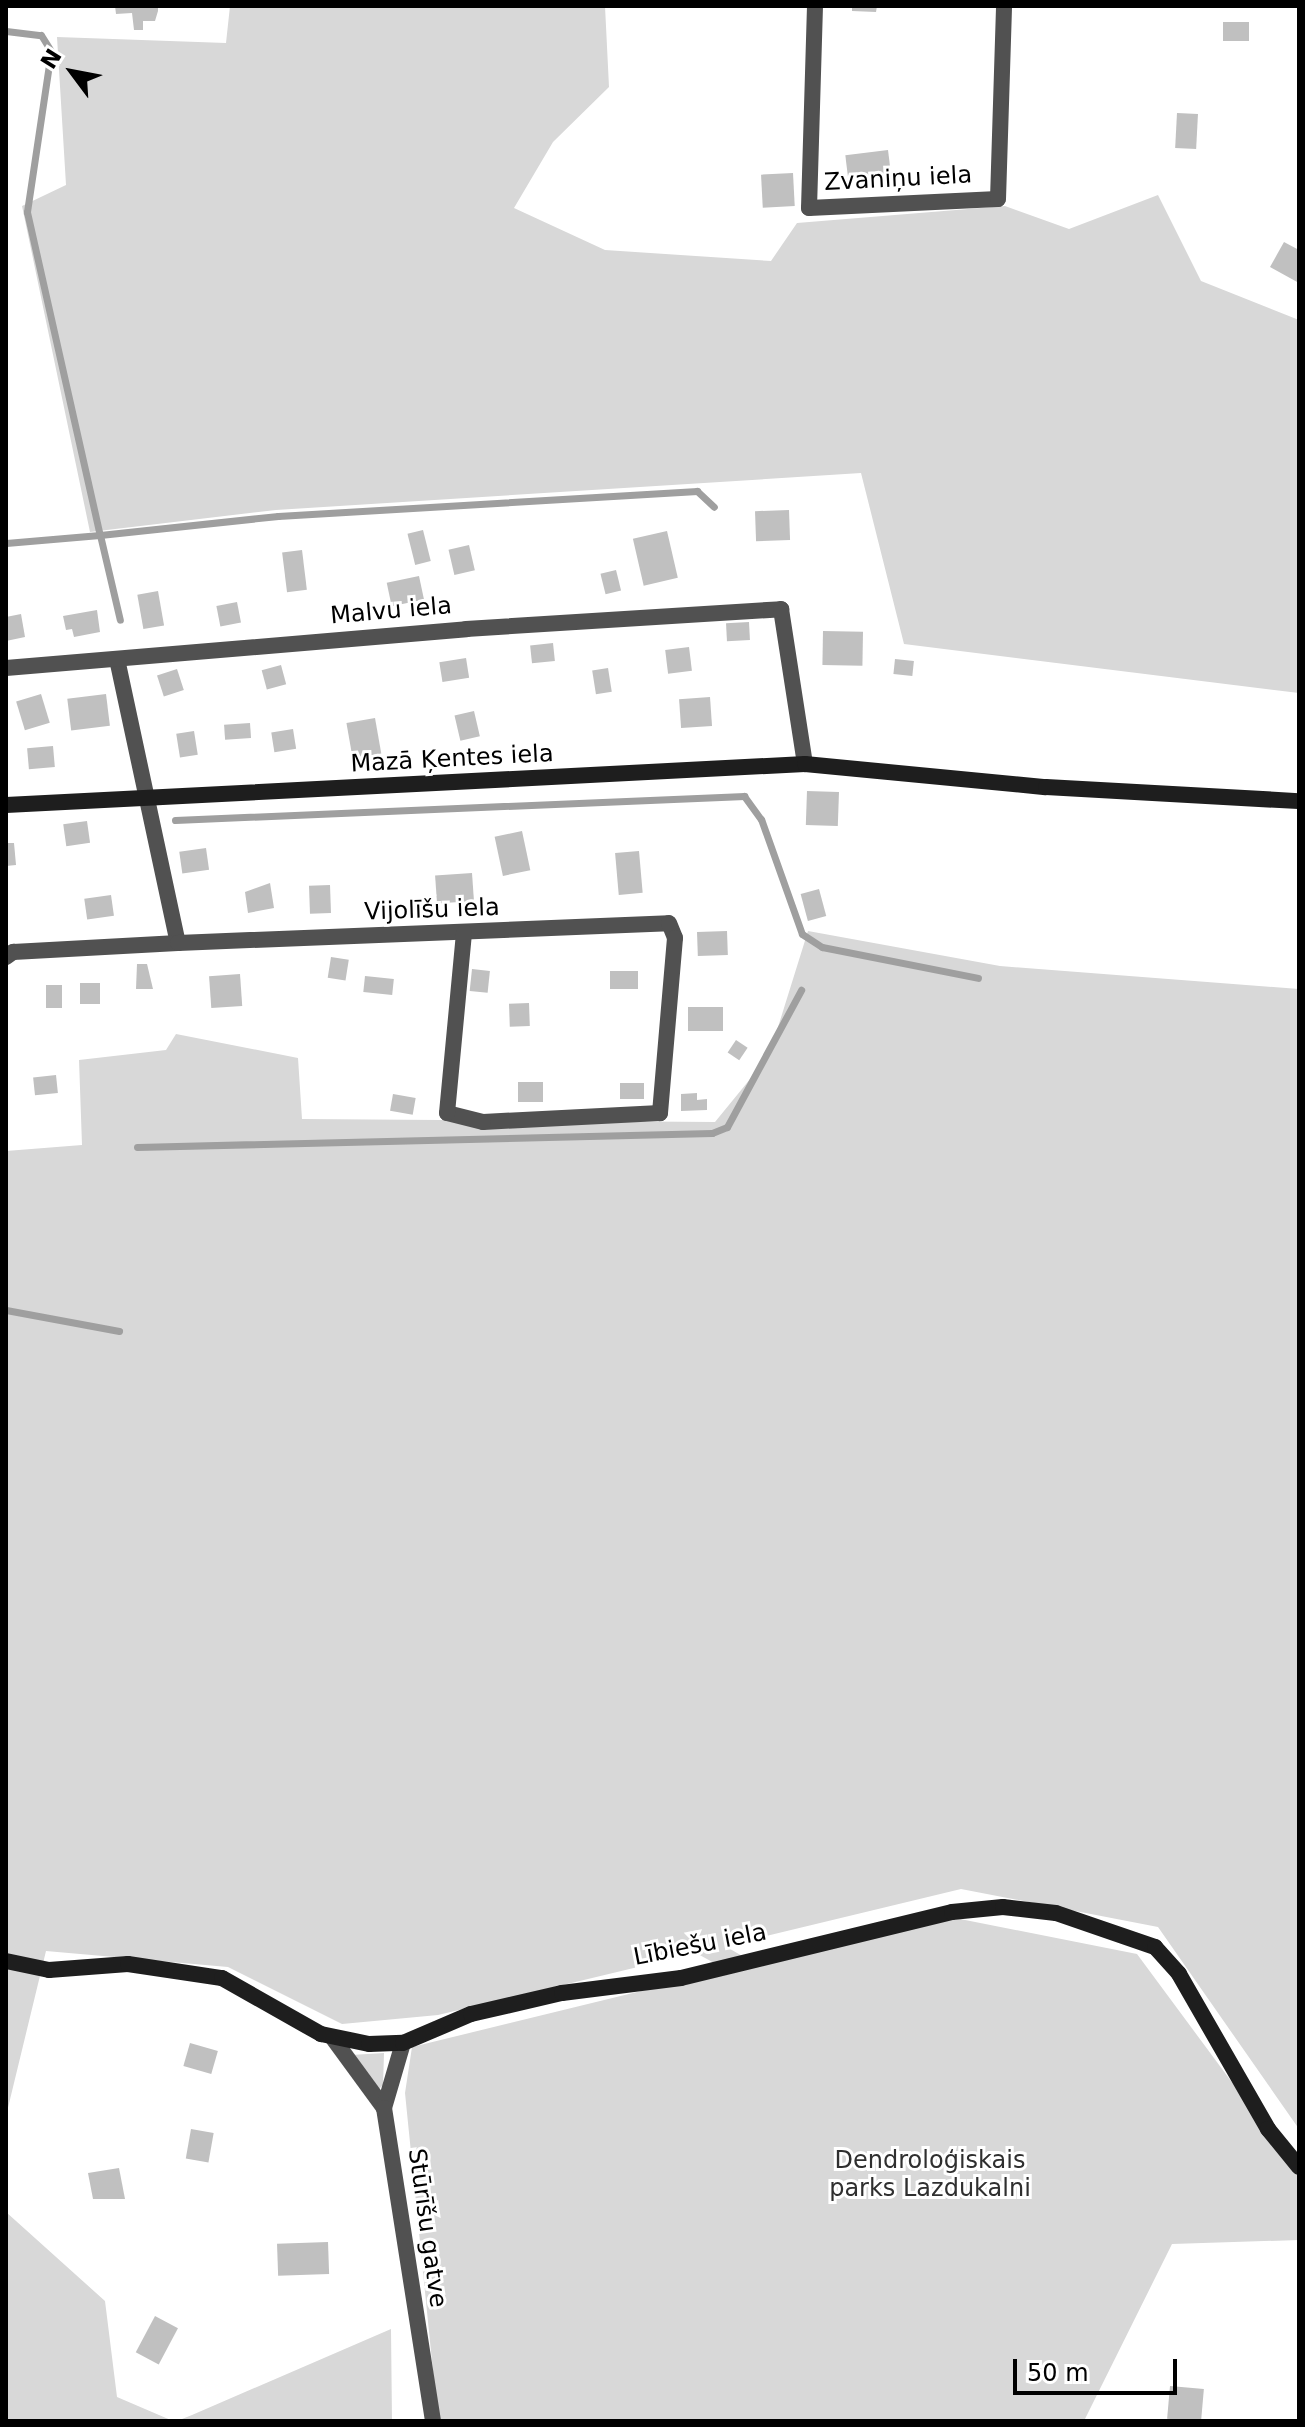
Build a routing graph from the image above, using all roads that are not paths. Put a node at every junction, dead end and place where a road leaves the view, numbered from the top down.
1 (815, 6) edge
2 (1004, 6) edge
3 (117, 659) junction
4 (6, 668) edge
5 (805, 764) junction
6 (151, 799) junction
7 (1299, 801) edge
8 (6, 805) edge
9 (464, 933) junction
10 (178, 943) junction
11 (6, 957) edge
12 (6, 1961) edge
13 (332, 2037) junction
14 (403, 2043) junction
15 (384, 2108) junction
16 (1299, 2167) edge
17 (433, 2421) edge

1 - 2 street, Zvaniņu iela
3 - 4 street, Malvu iela
3 - 5 street, Malvu iela
3 - 6 street
5 - 6 street, Mazā Ķentes iela
5 - 7 street, Mazā Ķentes iela
6 - 8 street, Mazā Ķentes iela
6 - 10 street
9 - 9 street, Vijolīšu iela
9 - 10 street, Vijolīšu iela
10 - 11 street, Vijolīšu iela
12 - 13 street, Lībiešu iela
13 - 14 street, Lībiešu iela
13 - 15 street
14 - 15 street, Stūrīšu gatve
14 - 16 street, Lībiešu iela
15 - 17 street, Stūrīšu gatve

